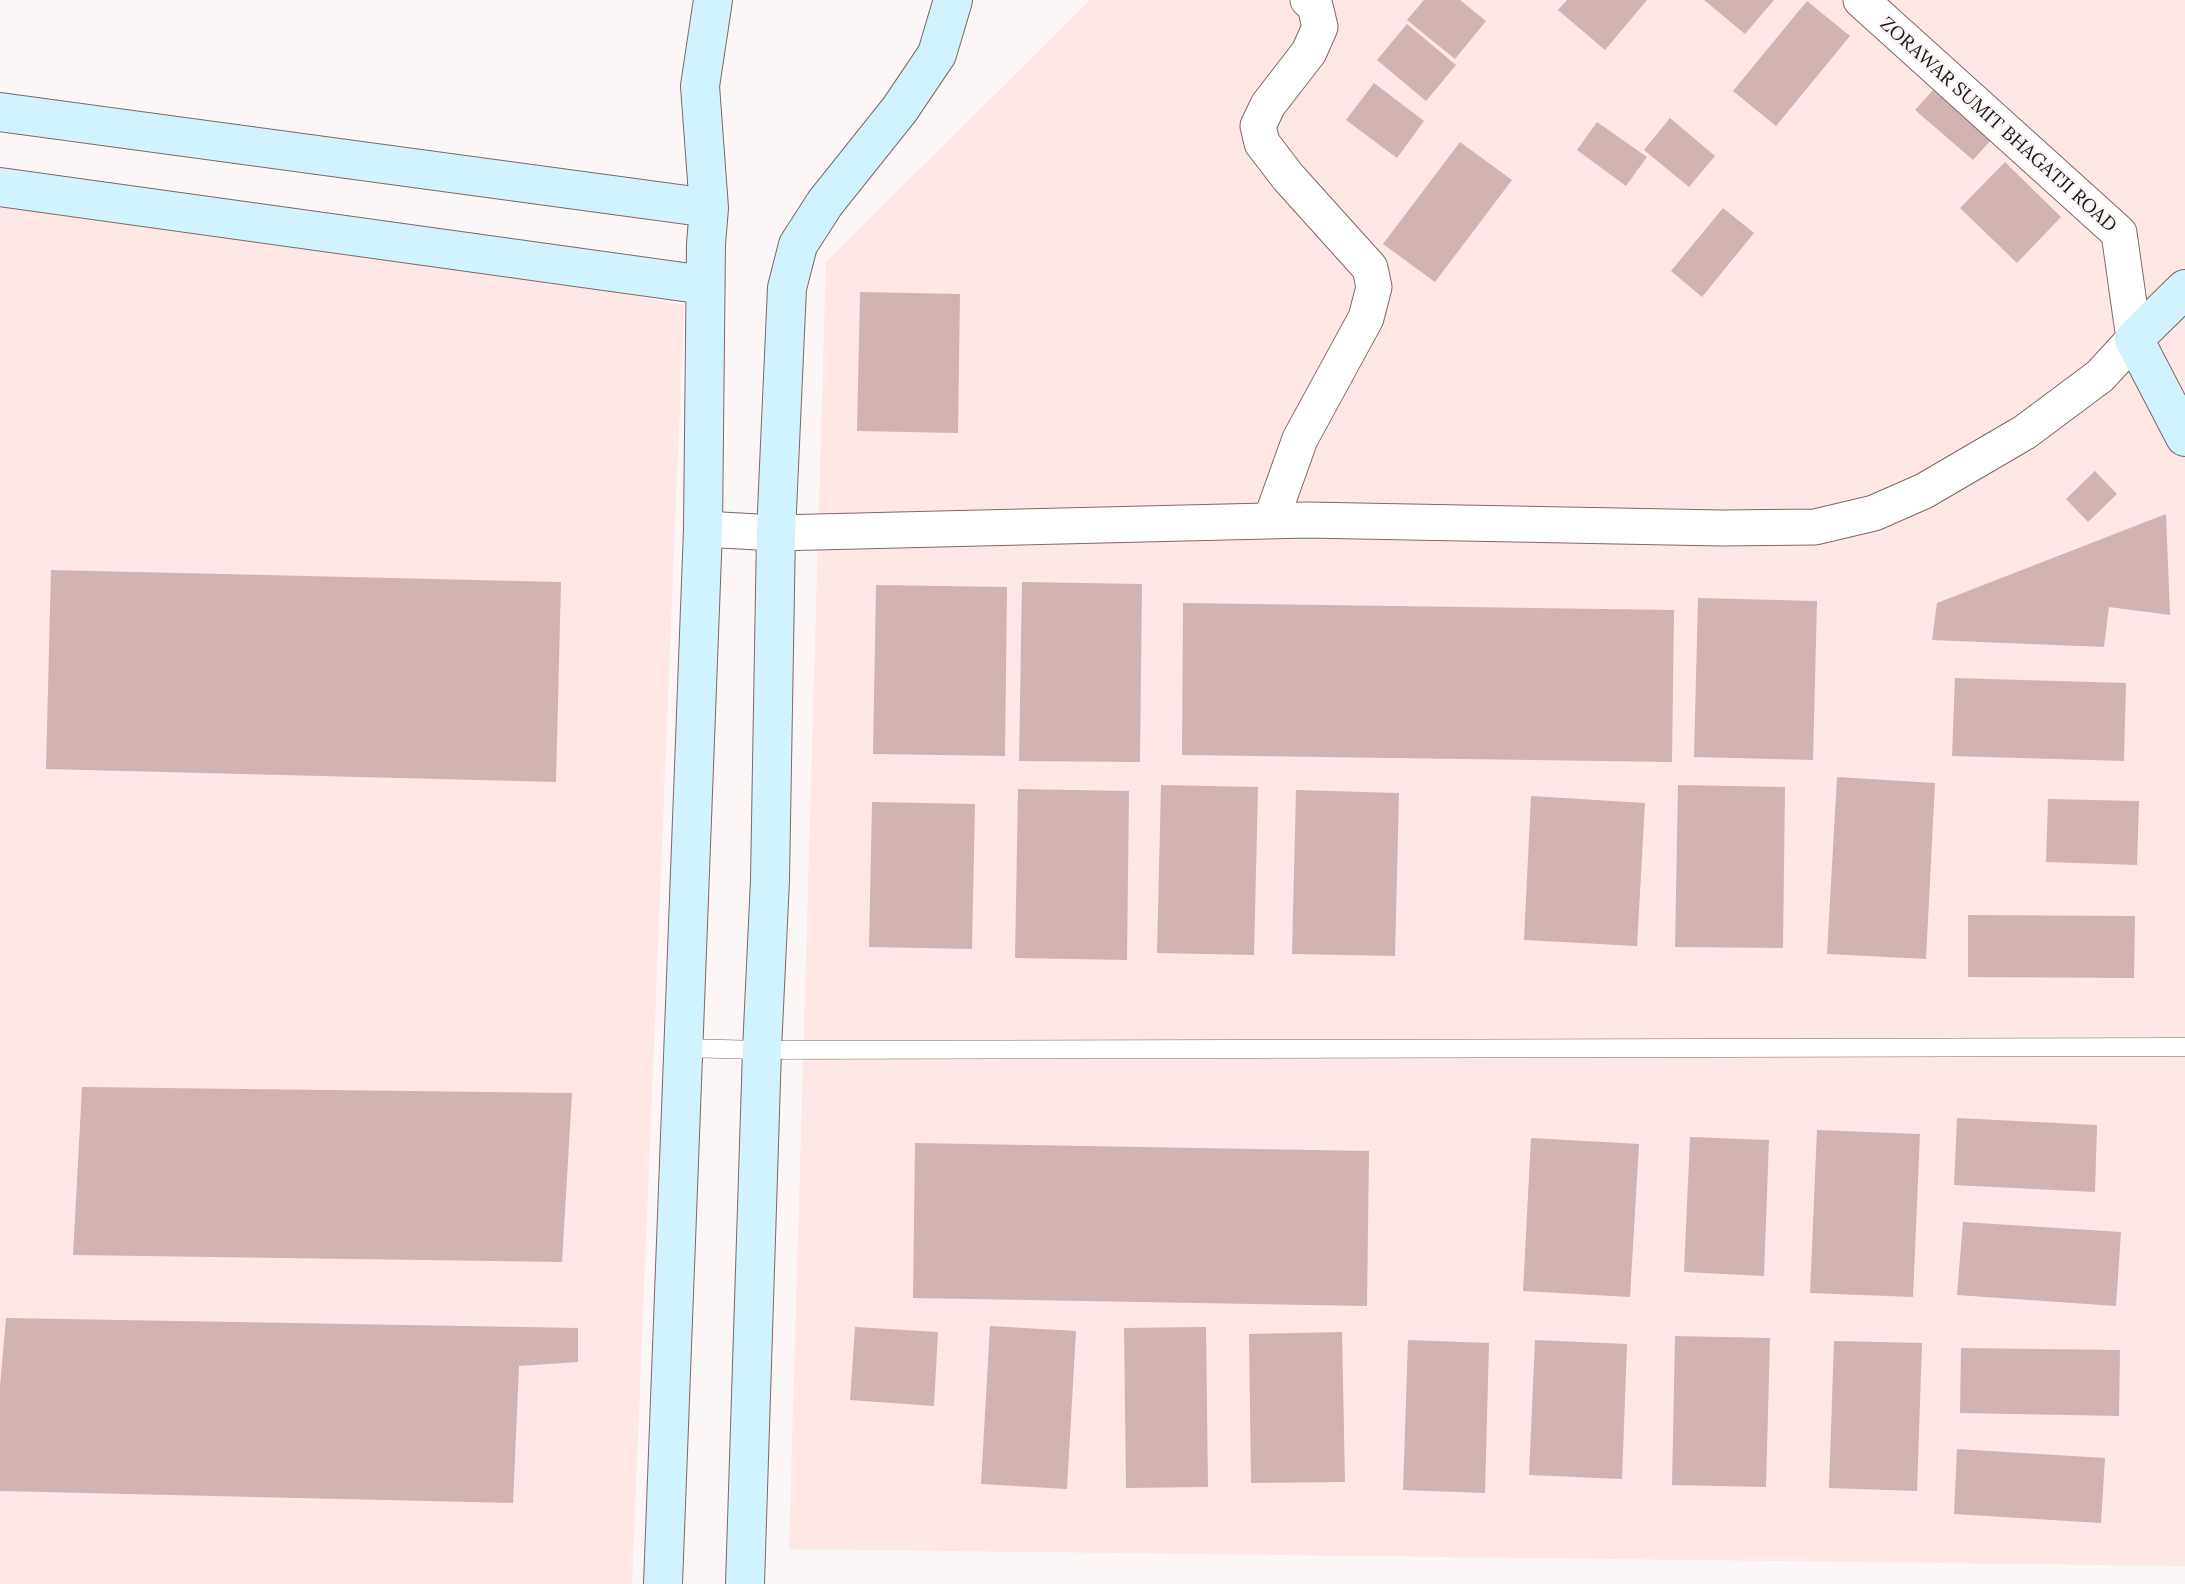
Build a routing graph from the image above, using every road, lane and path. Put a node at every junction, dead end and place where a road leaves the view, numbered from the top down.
1 (713, 0) edge
2 (953, 0) edge
3 (1308, 0) edge
4 (1860, 0) edge
5 (0, 112) edge
6 (0, 187) edge
7 (709, 208) junction
8 (705, 285) junction
9 (2185, 289) edge
10 (2134, 339) junction
11 (2185, 438) edge
12 (1271, 520) junction
13 (703, 529) junction
14 (776, 533) junction
15 (2185, 1047) edge
16 (682, 1048) junction
17 (762, 1050) junction
18 (663, 1584) edge
19 (745, 1584) edge

1 - 7 street
2 - 14 street
3 - 12 street
4 - 10 street, ZORAWAR SUMIT BHAGATJI ROAD
5 - 7 street
6 - 8 street
7 - 8 street
8 - 13 street
9 - 10 street
10 - 11 street
10 - 12 street
12 - 14 street
13 - 14 street
13 - 16 street
14 - 17 street
15 - 17 lane
16 - 17 lane
16 - 18 street
17 - 19 street

